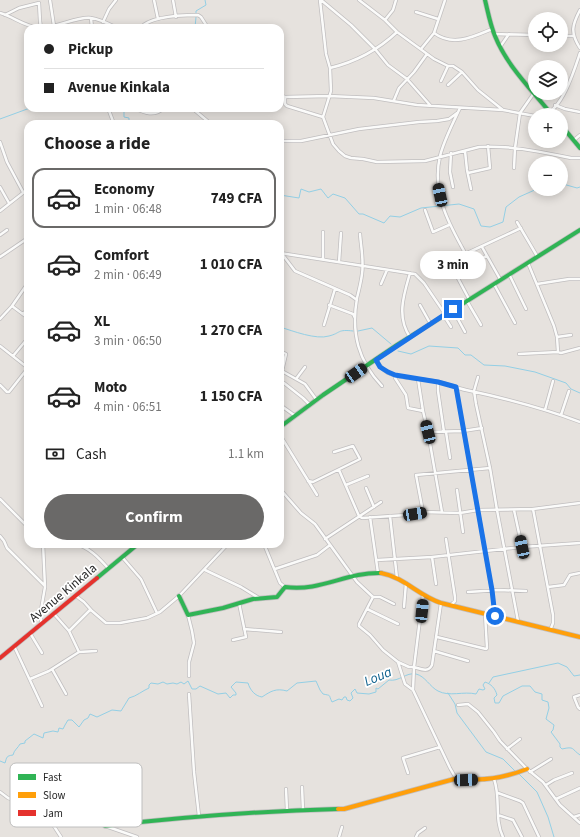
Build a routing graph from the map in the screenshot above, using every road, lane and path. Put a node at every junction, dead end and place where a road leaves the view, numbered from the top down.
1 (50, 0) edge
2 (116, 0) edge
3 (154, 0) edge
4 (173, 0) edge
5 (320, 0) edge
6 (359, 0) edge
7 (396, 0) edge
8 (445, 0) edge
9 (486, 0) edge
10 (580, 10) edge
11 (416, 12) dead end
12 (0, 13) edge
13 (5, 15) junction
14 (176, 17) junction
15 (92, 18) junction
16 (158, 19) junction
17 (438, 19) junction
18 (385, 20) junction
19 (104, 22) junction
20 (25, 24) edge
21 (40, 24) edge
22 (54, 24) edge
23 (62, 24) edge
24 (92, 24) edge
25 (108, 24) edge
26 (144, 24) edge
27 (205, 24) edge
28 (493, 29) junction
29 (397, 32) junction
30 (434, 33) junction
31 (494, 34) junction
32 (510, 34) junction
33 (528, 35) edge
34 (568, 36) edge
35 (574, 36) junction
36 (500, 47) junction
37 (580, 48) edge
38 (376, 49) junction
39 (421, 49) junction
40 (580, 53) edge
41 (427, 54) junction
42 (448, 66) junction
43 (330, 68) junction
44 (462, 72) junction
45 (407, 79) junction
46 (441, 81) dead end
47 (448, 85) dead end
48 (528, 85) edge
49 (329, 96) junction
50 (285, 97) joint
51 (394, 100) junction
52 (529, 100) edge
53 (540, 100) edge
54 (430, 105) junction
55 (556, 105) junction
56 (460, 108) junction
57 (546, 108) edge
58 (554, 108) edge
59 (503, 110) junction
60 (145, 112) edge
61 (158, 112) edge
62 (197, 112) edge
63 (580, 112) edge
64 (458, 113) junction
65 (520, 113) junction
66 (528, 115) edge
67 (322, 117) junction
68 (206, 120) edge
69 (568, 133) edge
70 (580, 135) edge
71 (330, 136) junction
72 (574, 140) junction
73 (284, 141) edge
74 (0, 142) edge
75 (488, 146) junction
76 (515, 148) junction
77 (580, 148) edge
78 (465, 151) junction
79 (451, 154) junction
80 (440, 156) junction
81 (580, 158) edge
82 (514, 168) dead end
83 (468, 172) junction
84 (0, 187) edge
85 (453, 187) dead end
86 (472, 189) dead end
87 (23, 192) joint
88 (9, 203) junction
89 (425, 210) dead end
90 (0, 211) edge
91 (517, 222) dead end
92 (449, 225) junction
93 (521, 228) junction
94 (7, 230) dead end
95 (580, 230) edge
96 (324, 232) dead end
97 (341, 233) dead end
98 (360, 234) dead end
99 (0, 235) edge
100 (24, 241) edge
101 (482, 247) junction
102 (284, 254) edge
103 (466, 254) junction
104 (487, 256) junction
105 (0, 257) edge
106 (537, 257) junction
107 (284, 258) edge
108 (323, 259) junction
109 (339, 262) junction
110 (528, 263) junction
111 (452, 266) dead end
112 (363, 267) junction
113 (387, 270) junction
114 (410, 272) junction
115 (509, 274) junction
116 (580, 279) edge
117 (500, 280) junction
118 (381, 284) dead end
119 (494, 284) junction
120 (537, 284) junction
121 (24, 289) edge
122 (335, 289) junction
123 (357, 300) junction
124 (466, 300) junction
125 (329, 305) junction
126 (12, 306) junction
127 (420, 306) dead end
128 (455, 309) junction
129 (526, 309) dead end
130 (447, 313) junction
131 (0, 314) edge
132 (4, 314) junction
133 (23, 314) edge
134 (355, 318) junction
135 (0, 319) edge
136 (515, 323) dead end
137 (430, 324) junction
138 (324, 325) dead end
139 (481, 326) dead end
140 (451, 327) dead end
141 (465, 332) dead end
142 (571, 335) dead end
143 (410, 337) junction
144 (557, 337) junction
145 (24, 343) edge
146 (0, 346) edge
147 (580, 348) edge
148 (558, 352) junction
149 (519, 354) dead end
150 (13, 356) junction
151 (376, 360) junction
152 (24, 365) edge
153 (366, 366) junction
154 (305, 367) dead end
155 (284, 372) edge
156 (24, 373) edge
157 (395, 375) junction
158 (478, 377) dead end
159 (296, 379) junction
160 (418, 379) junction
161 (553, 381) dead end
162 (438, 382) junction
163 (284, 383) dead end
164 (0, 385) edge
165 (382, 386) dead end
166 (456, 387) junction
167 (474, 391) junction
168 (569, 391) dead end
169 (316, 399) junction
170 (309, 404) junction
171 (284, 407) edge
172 (545, 410) junction
173 (423, 411) junction
174 (561, 415) junction
175 (294, 416) junction
176 (580, 422) edge
177 (284, 424) edge
178 (482, 428) junction
179 (463, 431) junction
180 (428, 432) junction
181 (445, 432) junction
182 (284, 442) edge
183 (334, 452) dead end
184 (450, 458) dead end
185 (490, 468) junction
186 (470, 469) junction
187 (339, 470) junction
188 (434, 473) junction
189 (368, 476) dead end
190 (308, 481) junction
191 (346, 485) junction
192 (366, 488) dead end
193 (458, 490) dead end
194 (284, 494) edge
195 (317, 495) dead end
196 (0, 499) edge
197 (381, 502) dead end
198 (580, 503) edge
199 (374, 507) junction
200 (533, 509) junction
201 (478, 510) junction
202 (496, 510) junction
203 (514, 510) junction
204 (423, 512) junction
205 (442, 512) junction
206 (460, 513) junction
207 (359, 516) junction
208 (390, 516) junction
209 (370, 517) junction
210 (24, 523) edge
211 (463, 532) dead end
212 (0, 536) edge
213 (326, 539) junction
214 (446, 539) dead end
215 (580, 543) edge
216 (330, 545) junction
217 (540, 546) junction
218 (522, 547) junction
219 (43, 548) edge
220 (86, 548) edge
221 (130, 548) edge
222 (224, 548) edge
223 (266, 548) edge
224 (504, 549) junction
225 (485, 551) junction
226 (449, 555) junction
227 (122, 557) junction
228 (432, 557) junction
229 (396, 559) junction
230 (377, 560) junction
231 (109, 568) junction
232 (275, 569) junction
233 (204, 570) junction
234 (378, 573) junction
235 (580, 573) edge
236 (352, 575) junction
237 (397, 578) junction
238 (406, 583) junction
239 (436, 584) dead end
240 (45, 587) junction
241 (285, 587) junction
242 (548, 587) junction
243 (492, 590) junction
244 (512, 590) junction
245 (526, 590) dead end
246 (468, 592) dead end
247 (423, 595) junction
248 (76, 596) junction
249 (179, 596) junction
250 (373, 597) junction
251 (259, 598) junction
252 (239, 603) junction
253 (441, 603) junction
254 (394, 604) dead end
255 (451, 605) junction
256 (404, 607) dead end
257 (90, 610) junction
258 (367, 610) junction
259 (54, 613) junction
260 (157, 613) junction
261 (485, 614) junction
262 (188, 615) junction
263 (495, 616) junction
264 (518, 621) junction
265 (398, 624) dead end
266 (41, 625) junction
267 (551, 628) junction
268 (244, 629) junction
269 (69, 631) junction
270 (281, 632) dead end
271 (30, 633) junction
272 (437, 636) junction
273 (580, 636) edge
274 (233, 640) dead end
275 (14, 646) junction
276 (96, 651) dead end
277 (434, 651) junction
278 (42, 652) dead end
279 (78, 652) junction
280 (0, 658) edge
281 (468, 661) dead end
282 (398, 662) junction
283 (414, 667) junction
284 (52, 669) junction
285 (189, 676) dead end
286 (30, 679) junction
287 (413, 690) junction
288 (66, 694) dead end
289 (189, 694) dead end
290 (580, 695) edge
291 (42, 706) dead end
292 (458, 706) dead end
293 (580, 709) edge
294 (520, 739) dead end
295 (440, 747) junction
296 (508, 749) junction
297 (551, 759) dead end
298 (528, 770) junction
299 (408, 773) dead end
300 (572, 773) dead end
301 (458, 778) junction
302 (494, 778) junction
303 (546, 785) junction
304 (302, 787) dead end
305 (580, 788) edge
306 (286, 789) dead end
307 (0, 792) edge
308 (498, 793) junction
309 (10, 799) edge
310 (556, 799) junction
311 (287, 810) junction
312 (303, 810) junction
313 (498, 815) junction
314 (580, 815) edge
315 (199, 817) junction
316 (574, 817) junction
317 (142, 821) edge
318 (580, 823) edge
319 (55, 827) edge
320 (108, 827) edge
321 (342, 827) dead end
322 (425, 828) dead end
323 (61, 837) edge
324 (138, 837) edge
325 (339, 837) edge
326 (416, 837) edge
327 (503, 837) edge
328 (522, 837) edge
329 (539, 837) edge

1 - 22 street
2 - 19 street
3 - 16 street
4 - 14 street
5 - 38 street
5 - 43 street
6 - 18 street
7 - 18 street
8 - 17 street
9 - 28 street
10 - 35 street
11 - 17 street
12 - 13 street
13 - 20 street
13 - 21 street
14 - 16 street
14 - 27 street
15 - 19 street
15 - 23 street
15 - 24 street
16 - 26 street
17 - 30 street
18 - 29 street
19 - 25 street
28 - 30 street
28 - 31 street
29 - 38 street
29 - 39 street
30 - 39 street
31 - 32 street
31 - 36 street
32 - 33 street
32 - 36 street
34 - 35 street
35 - 37 street
36 - 48 street
38 - 43 street
38 - 45 street
39 - 41 street
40 - 55 street
41 - 42 street
41 - 45 street
42 - 44 street
42 - 46 street
43 - 49 street
44 - 47 street
44 - 59 street
45 - 51 street
45 - 54 street
49 - 50 street
49 - 51 street
49 - 67 street
50 - 67 street
51 - 54 street
52 - 65 street
53 - 57 street
54 - 56 street
55 - 58 street
55 - 63 street
56 - 59 street
56 - 64 street
59 - 65 street
60 - 61 street
62 - 68 street
64 - 71 street
64 - 80 street
65 - 66 street
65 - 76 street
67 - 71 street
69 - 72 street
70 - 72 street
71 - 73 street
71 - 80 street
72 - 77 street
74 - 87 street
75 - 76 street
75 - 78 street
75 - 83 street
76 - 81 street
76 - 82 street
78 - 79 street
78 - 83 street
79 - 80 street
79 - 85 street
80 - 92 street
83 - 86 street
84 - 88 street
87 - 88 street
88 - 90 street
89 - 92 street
91 - 93 street
92 - 103 street
93 - 101 street
93 - 106 street
94 - 99 street
95 - 106 street
96 - 108 street
97 - 109 street
98 - 112 street
100 - 105 street
101 - 103 street
101 - 104 street
102 - 108 street
103 - 104 street
104 - 117 street
106 - 110 street
107 - 122 street
108 - 109 street
109 - 112 street
110 - 115 street
110 - 120 street
111 - 124 street
112 - 113 street
112 - 123 street
113 - 114 street
113 - 118 street
114 - 130 street
114 - 143 street
115 - 117 street
115 - 129 street
116 - 120 street
117 - 119 street
119 - 124 street
119 - 136 street
120 - 144 street
121 - 126 street
122 - 123 street
122 - 125 street
123 - 134 street
124 - 128 street
124 - 139 street
125 - 134 street
125 - 138 street
126 - 132 street
126 - 133 street
127 - 137 street
128 - 130 street
128 - 141 street
130 - 137 street
130 - 140 street
131 - 132 street
132 - 135 street
134 - 153 street
137 - 143 street
142 - 144 street
143 - 151 street
144 - 148 street
145 - 150 street
146 - 150 street
147 - 148 street
148 - 149 street
150 - 152 street
151 - 153 street
151 - 157 street
153 - 165 street
153 - 169 street
154 - 159 street
155 - 159 street
156 - 164 street
157 - 160 street
157 - 173 street
158 - 167 street
159 - 169 street
160 - 162 street
160 - 173 street
161 - 172 street
162 - 166 street
162 - 181 street
163 - 170 street
166 - 167 street
166 - 179 street
167 - 172 street
167 - 178 street
168 - 174 street
169 - 170 street
170 - 175 street
171 - 175 street
172 - 174 street
173 - 180 street
174 - 176 street
175 - 177 street
178 - 179 street
178 - 185 street
179 - 181 street
179 - 186 street
180 - 181 street
180 - 188 street
181 - 184 street
182 - 190 street
183 - 187 street
185 - 186 street
185 - 202 street
186 - 188 street
186 - 201 street
187 - 190 street
187 - 191 street
188 - 204 street
188 - 205 street
189 - 191 street
190 - 195 street
191 - 207 street
192 - 199 street
193 - 206 street
194 - 213 street
196 - 210 street
197 - 199 street
198 - 200 street
199 - 207 street
200 - 203 street
200 - 217 street
201 - 202 street
201 - 206 street
201 - 225 street
202 - 203 street
202 - 224 street
203 - 218 street
204 - 205 street
204 - 208 street
205 - 206 street
206 - 211 street
207 - 209 street
207 - 213 street
208 - 209 street
208 - 229 street
209 - 230 street
212 - 240 street
213 - 216 street
214 - 226 street
215 - 217 street
216 - 232 street
216 - 236 street
217 - 218 street
217 - 242 street
218 - 224 street
219 - 240 street
220 - 231 street
221 - 227 street, Avenue Kinkala
222 - 233 street
223 - 232 street
224 - 225 street
224 - 244 street
225 - 226 street
225 - 243 street
226 - 228 street
226 - 255 street
227 - 231 street, Avenue Kinkala
227 - 260 street
228 - 229 street
228 - 239 street
229 - 230 street
229 - 237 street
230 - 234 street
231 - 248 street, Avenue Kinkala
232 - 241 street
233 - 249 street
233 - 251 street
234 - 236 street
234 - 237 street
235 - 242 street
236 - 241 street
236 - 250 street
237 - 238 street
238 - 247 street
238 - 256 street
240 - 266 street
241 - 251 street
242 - 267 street
243 - 244 street
243 - 246 street
243 - 263 street
244 - 245 street
244 - 264 street
247 - 253 street
247 - 283 street
248 - 257 street
248 - 259 street, Avenue Kinkala
249 - 260 street
249 - 262 street
250 - 254 street
250 - 258 street
251 - 252 street
252 - 262 street
252 - 268 street
253 - 255 street
253 - 272 street
255 - 261 street
257 - 260 street
257 - 269 street
258 - 265 street
258 - 282 street
259 - 266 street, Avenue Kinkala
259 - 269 street
261 - 263 street
261 - 272 street
262 - 285 street
263 - 264 street
264 - 267 street
266 - 271 street, Avenue Kinkala
267 - 273 street
268 - 270 street
268 - 274 street
269 - 279 street
271 - 275 street, Avenue Kinkala
271 - 278 street
272 - 277 street
275 - 280 street, Avenue Kinkala
275 - 286 street
276 - 279 street
277 - 281 street
277 - 283 street
279 - 284 street
282 - 283 street
282 - 287 street
283 - 287 street
284 - 286 street
284 - 288 street
286 - 291 street
287 - 295 street
289 - 315 street
290 - 293 street
292 - 296 street
294 - 296 street
295 - 299 street
295 - 301 street
296 - 298 street
297 - 298 street
298 - 302 street
298 - 303 street
300 - 303 street
301 - 302 street
301 - 312 street
302 - 308 street
303 - 310 street
304 - 312 street
305 - 310 street
306 - 311 street
307 - 309 street
308 - 313 street
308 - 329 street
310 - 316 street
311 - 312 street
311 - 315 street
313 - 327 street
313 - 328 street
314 - 316 street
315 - 317 street
316 - 318 street
319 - 323 street
320 - 324 street
321 - 325 street
322 - 326 street

